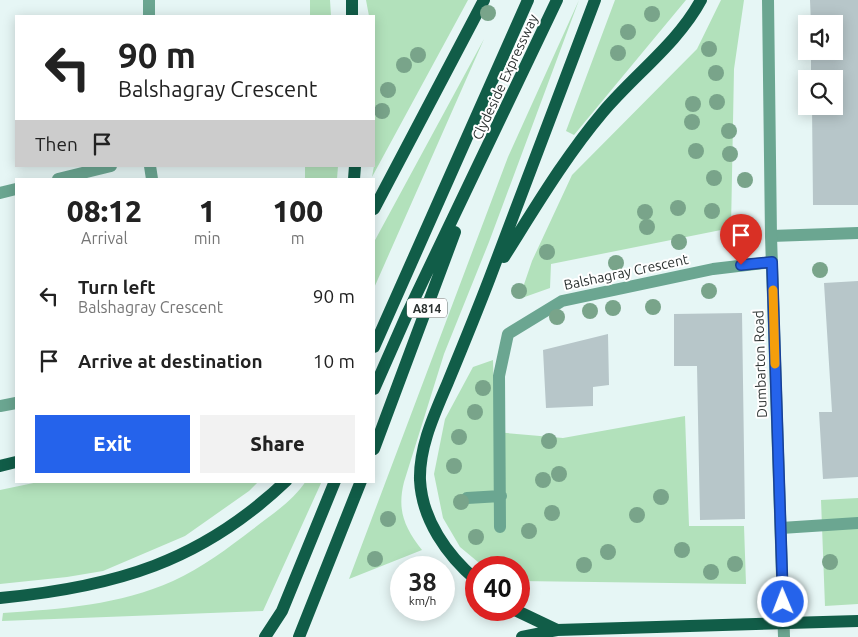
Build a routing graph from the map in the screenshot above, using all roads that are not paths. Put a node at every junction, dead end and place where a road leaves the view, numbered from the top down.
1 (149, 0) edge
2 (352, 0) edge
3 (484, 0) edge
4 (528, 0) edge
5 (557, 0) edge
6 (595, 0) edge
7 (701, 0) edge
8 (768, 0) edge
9 (149, 15) edge
10 (352, 15) edge
11 (479, 166) junction
12 (107, 167) edge
13 (62, 178) edge
14 (15, 189) edge
15 (0, 193) edge
16 (375, 207) edge
17 (858, 233) edge
18 (771, 236) junction
19 (772, 262) junction
20 (489, 279) junction
21 (375, 345) edge
22 (375, 387) edge
23 (15, 403) edge
24 (0, 406) edge
25 (375, 446) edge
26 (15, 462) edge
27 (0, 466) edge
28 (284, 483) edge
29 (334, 483) edge
30 (360, 483) edge
31 (501, 496) junction
32 (467, 498) dead end
33 (858, 523) edge
34 (500, 527) dead end
35 (781, 528) junction
36 (465, 569) edge
37 (0, 598) edge
38 (530, 617) edge
39 (858, 620) edge
40 (557, 630) junction
41 (265, 637) edge
42 (299, 637) edge
43 (522, 637) edge
44 (784, 637) edge

1 - 9 street
2 - 10 main road
3 - 16 main road
4 - 21 main road
5 - 11 main road, Clydeside Expressway / A814
6 - 20 main road
7 - 20 main road
8 - 18 street, Dumbarton Road
11 - 22 main road
11 - 25 main road, A814
12 - 13 street
14 - 15 street
17 - 18 street
18 - 19 street, Dumbarton Road
19 - 31 street, Balshagray Crescent
19 - 35 street, Dumbarton Road
20 - 36 main road
23 - 24 street
26 - 27 main road
28 - 37 main road
29 - 41 main road
30 - 42 main road
31 - 32 street
31 - 34 street, Balshagray Crescent
33 - 35 street
35 - 44 street, Dumbarton Road
38 - 40 main road
39 - 40 main road
40 - 43 main road

